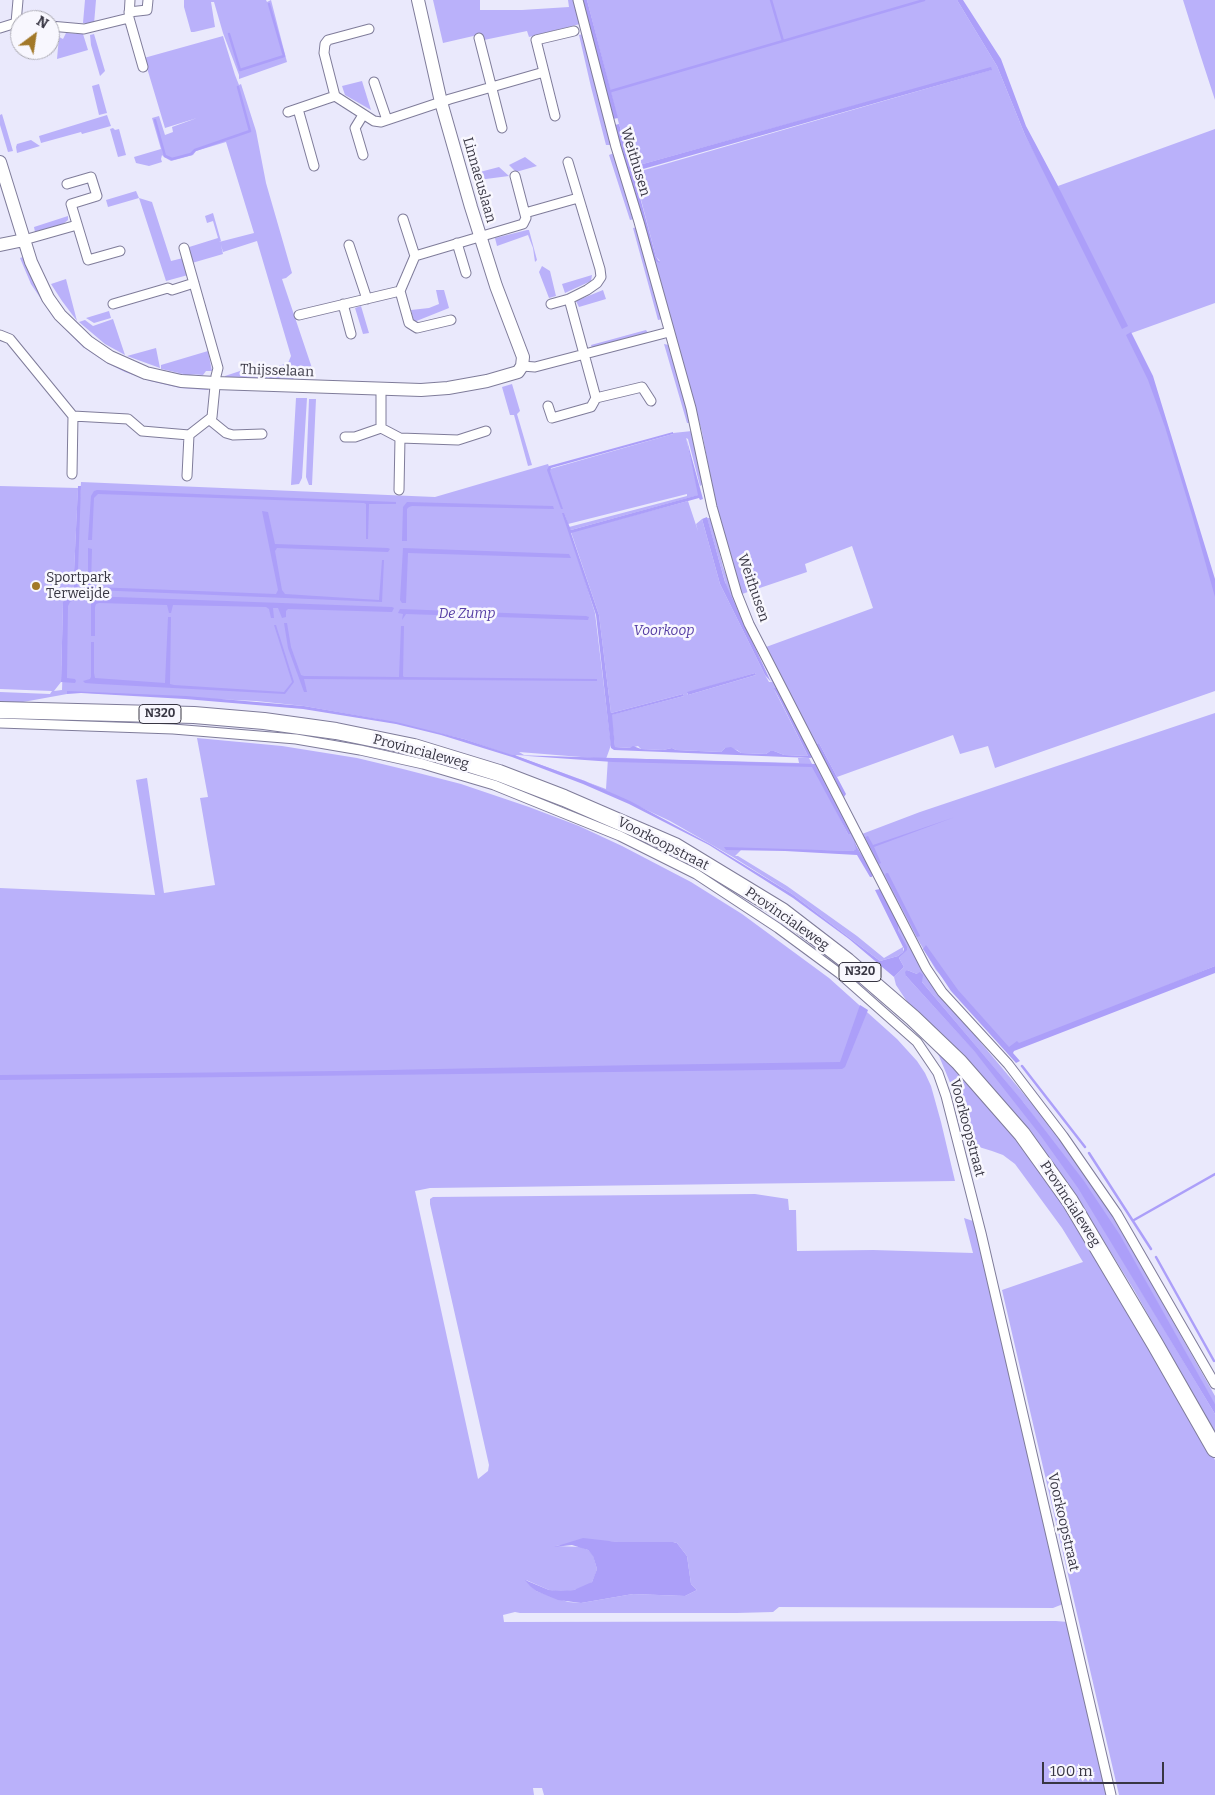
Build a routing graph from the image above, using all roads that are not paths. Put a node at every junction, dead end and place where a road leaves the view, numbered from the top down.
1 (130, 0) edge
2 (148, 0) edge
3 (418, 0) edge
4 (578, 0) edge
5 (129, 15) junction
6 (60, 27) edge
7 (369, 29) dead end
8 (574, 31) dead end
9 (479, 38) dead end
10 (143, 67) dead end
11 (544, 72) junction
12 (374, 82) dead end
13 (492, 87) junction
14 (335, 96) junction
15 (442, 102) junction
16 (298, 109) junction
17 (288, 112) dead end
18 (363, 115) junction
19 (555, 116) dead end
20 (387, 120) junction
21 (502, 128) dead end
22 (363, 155) dead end
23 (568, 162) dead end
24 (1, 166) edge
25 (314, 166) dead end
26 (515, 176) dead end
27 (67, 184) dead end
28 (578, 198) junction
29 (525, 213) junction
30 (403, 219) dead end
31 (77, 224) junction
32 (480, 236) junction
33 (24, 240) junction
34 (457, 243) junction
35 (0, 245) edge
36 (349, 245) dead end
37 (184, 248) dead end
38 (120, 251) dead end
39 (414, 256) junction
40 (466, 273) dead end
41 (194, 283) junction
42 (400, 291) junction
43 (367, 299) junction
44 (569, 299) junction
45 (113, 304) dead end
46 (343, 304) junction
47 (552, 304) dead end
48 (298, 315) dead end
49 (451, 320) dead end
50 (669, 332) junction
51 (351, 334) dead end
52 (0, 335) edge
53 (584, 354) junction
54 (522, 366) junction
55 (215, 383) junction
56 (381, 389) junction
57 (596, 398) junction
58 (651, 401) dead end
59 (548, 406) dead end
60 (73, 416) junction
61 (210, 420) junction
62 (381, 428) junction
63 (486, 432) dead end
64 (262, 434) dead end
65 (189, 435) junction
66 (345, 437) dead end
67 (400, 438) junction
68 (72, 474) dead end
69 (187, 476) dead end
70 (399, 490) dead end
71 (0, 710) edge
72 (0, 723) edge
73 (1215, 1384) edge
74 (1215, 1449) edge
75 (1111, 1795) edge

1 - 5 street
2 - 5 street
3 - 15 street, Linnaeuslaan
4 - 50 street, Weithusen
5 - 6 street
5 - 10 street
7 - 14 street
8 - 11 street
9 - 13 street
11 - 13 street
11 - 19 street
12 - 20 street
13 - 15 street
13 - 21 street
14 - 16 street
14 - 18 street
15 - 20 street
15 - 32 street, Linnaeuslaan
16 - 17 street
16 - 25 street
18 - 20 street
18 - 22 street
23 - 28 street
24 - 33 street, Thijsselaan
26 - 29 street
27 - 31 street
28 - 29 street
28 - 44 street
29 - 32 street
30 - 39 street
31 - 33 street
31 - 38 street
32 - 34 street
32 - 54 street, Linnaeuslaan
33 - 35 street
33 - 55 street, Thijsselaan
34 - 39 street
34 - 40 street
36 - 43 street
37 - 41 street
39 - 42 street
41 - 45 street
41 - 55 street
42 - 43 street
42 - 49 street
43 - 46 street
44 - 47 street
44 - 53 street
46 - 48 street
46 - 51 street
50 - 53 street, Thijsselaan
50 - 73 street, Weithusen
52 - 60 street
53 - 54 street, Thijsselaan
53 - 57 street
54 - 56 street, Thijsselaan
55 - 56 street, Thijsselaan
55 - 61 street
56 - 62 street
57 - 58 street
57 - 59 street
60 - 65 street
60 - 68 street
61 - 64 street
61 - 65 street
62 - 66 street
62 - 67 street
63 - 67 street
65 - 69 street
67 - 70 street
71 - 74 highway, Provincialeweg / N320
72 - 75 street, Voorkoopstraat

